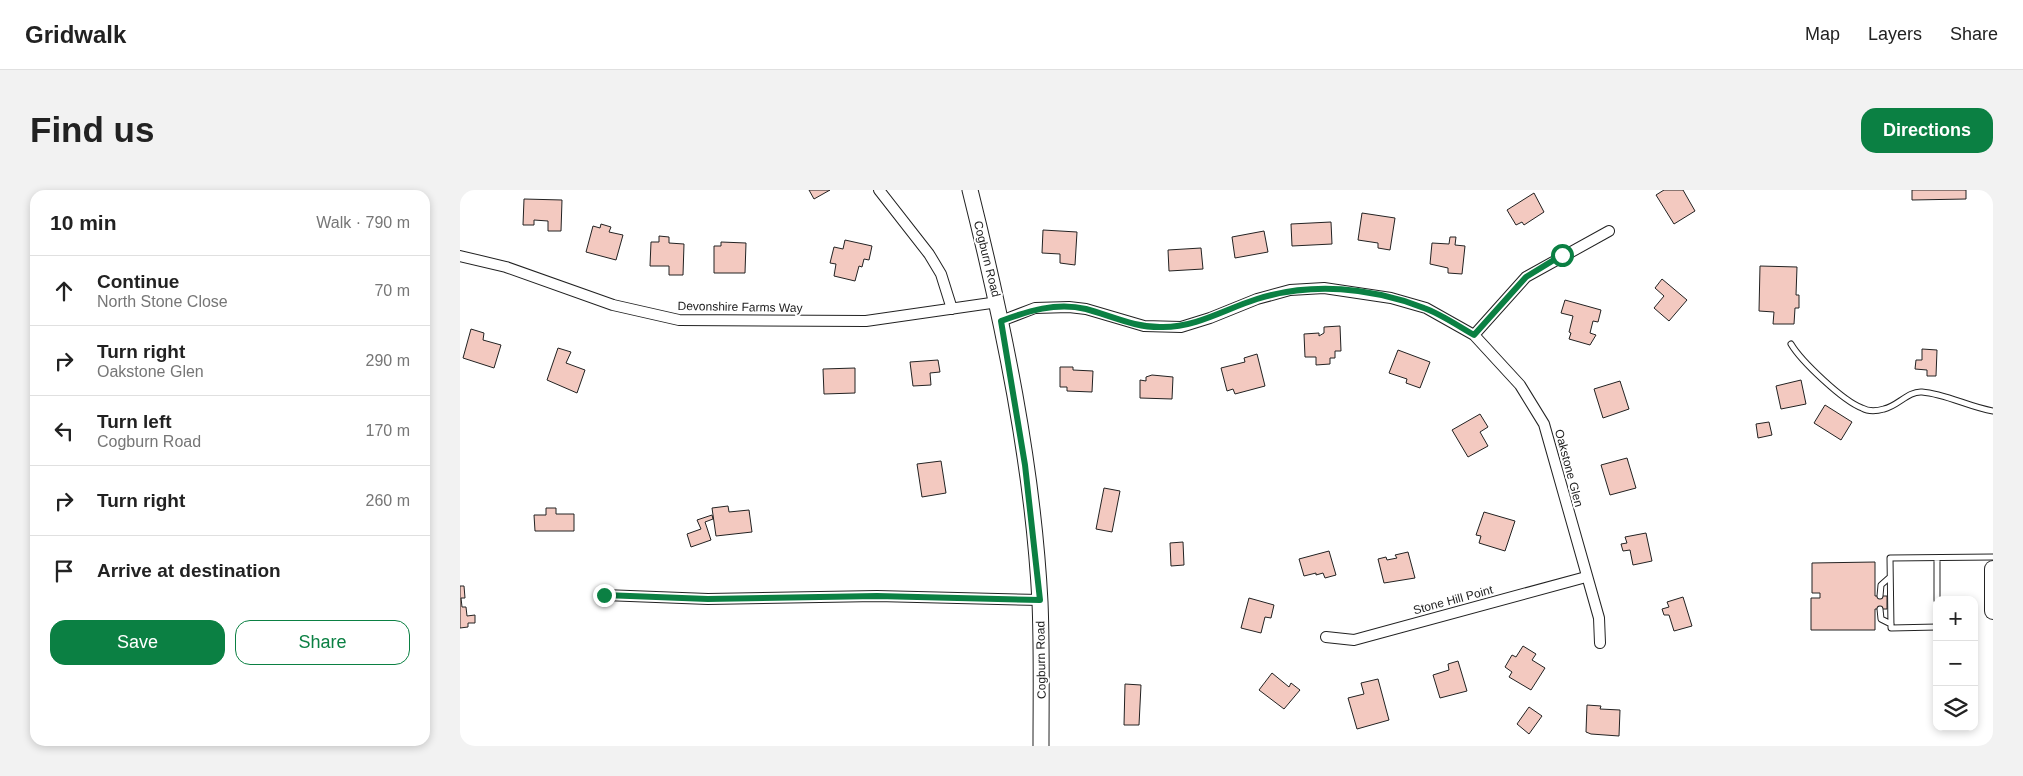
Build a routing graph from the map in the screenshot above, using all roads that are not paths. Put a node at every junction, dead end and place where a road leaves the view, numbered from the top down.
1 (879, 190) edge
2 (970, 190) edge
3 (1609, 231) dead end
4 (460, 256) edge
5 (998, 302) junction
6 (952, 309) junction
7 (1001, 321) junction
8 (1474, 335) junction
9 (1791, 344) dead end
10 (1993, 411) edge
11 (1993, 557) edge
12 (1937, 558) junction
13 (1993, 569) edge
14 (1586, 577) junction
15 (1890, 577) junction
16 (604, 595) dead end
17 (1880, 596) dead end
18 (1937, 596) edge
19 (1040, 600) junction
20 (1880, 609) dead end
21 (1993, 611) edge
22 (1891, 624) junction
23 (1933, 627) edge
24 (1326, 637) dead end
25 (1600, 643) dead end
26 (1041, 746) edge

1 - 6 street
2 - 5 street, Cogburn Road
3 - 8 street
4 - 6 street, Devonshire Farms Way
5 - 6 street, Devonshire Farms Way
5 - 7 street, Cogburn Road
7 - 8 street, Oakstone Glen
7 - 19 street, Cogburn Road
8 - 14 street, Oakstone Glen
9 - 10 lane
11 - 12 lane
12 - 15 lane
12 - 18 lane
13 - 21 main road
14 - 24 street, Stone Hill Point
14 - 25 street, Oakstone Glen
15 - 17 lane
15 - 22 lane
16 - 19 street
19 - 26 street, Cogburn Road
20 - 22 lane
22 - 23 lane

